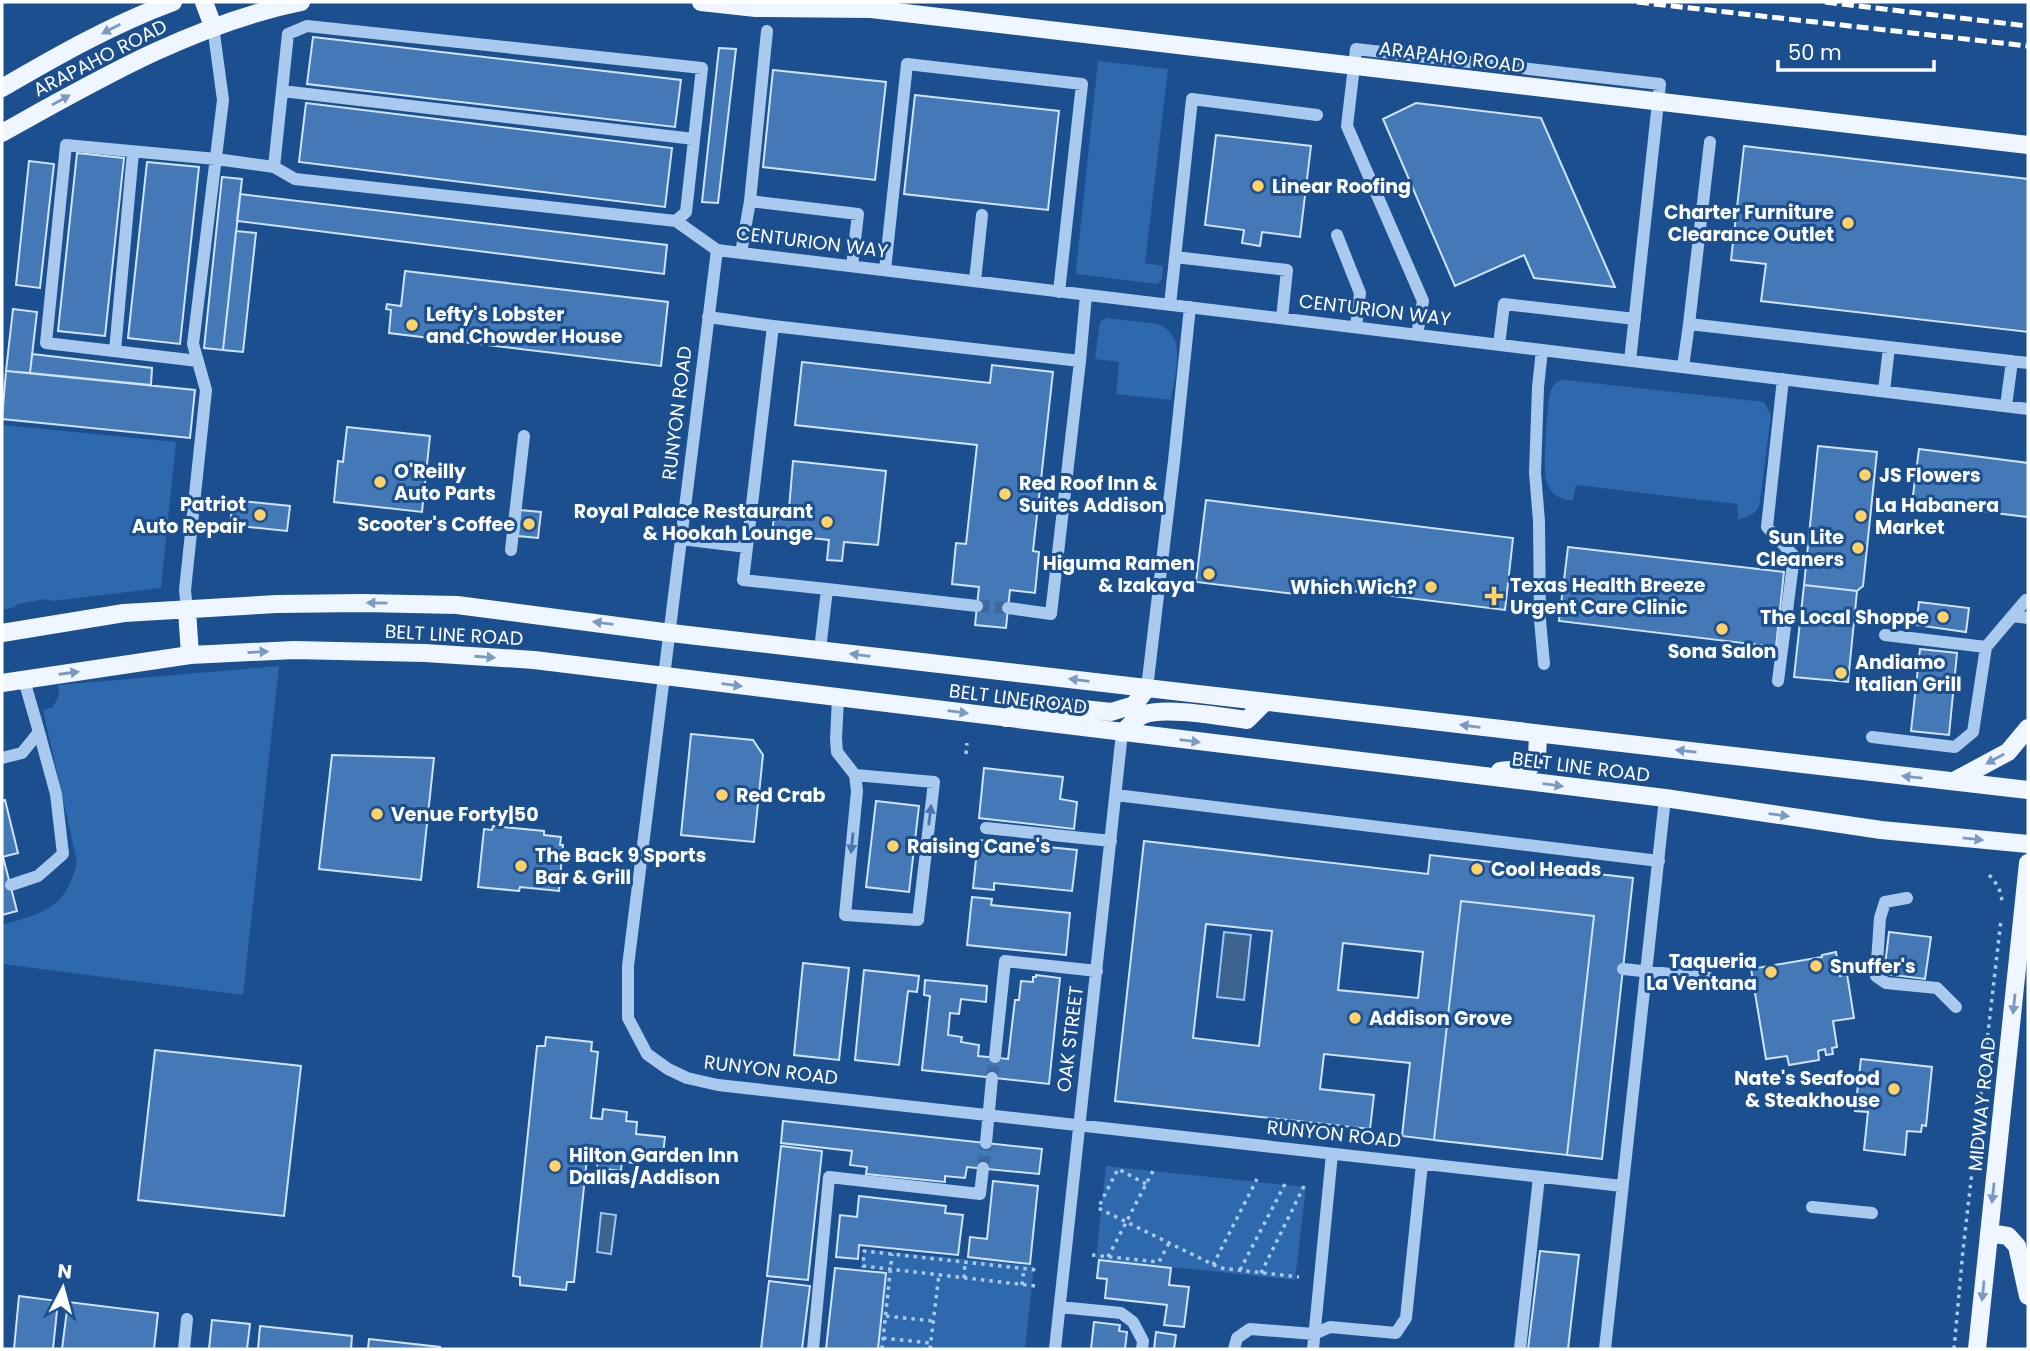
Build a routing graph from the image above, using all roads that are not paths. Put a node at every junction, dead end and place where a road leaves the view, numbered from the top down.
1 (173, 2) edge
2 (204, 2) edge
3 (301, 2) edge
4 (701, 2) edge
5 (840, 2) edge
6 (871, 9) junction
7 (213, 26) junction
8 (767, 31) dead end
9 (2, 88) edge
10 (282, 92) junction
11 (1317, 115) dead end
12 (2, 133) edge
13 (694, 139) junction
14 (1710, 142) dead end
15 (2028, 145) edge
16 (133, 152) junction
17 (216, 159) junction
18 (274, 167) junction
19 (750, 201) junction
20 (982, 215) dead end
21 (676, 221) junction
22 (1336, 235) dead end
23 (717, 250) junction
24 (741, 253) junction
25 (1175, 257) junction
26 (852, 266) junction
27 (885, 270) junction
28 (975, 281) junction
29 (1059, 292) junction
30 (1086, 295) junction
31 (1170, 305) junction
32 (1190, 307) junction
33 (708, 317) junction
34 (1283, 318) junction
35 (1635, 319) junction
36 (1689, 324) junction
37 (773, 326) junction
38 (1356, 327) junction
39 (1417, 335) junction
40 (1499, 345) junction
41 (1889, 347) junction
42 (1542, 350) junction
43 (115, 351) junction
44 (1630, 360) junction
45 (198, 361) junction
46 (1080, 361) junction
47 (2012, 361) junction
48 (2028, 363) edge
49 (1683, 367) junction
50 (1783, 379) junction
51 (1884, 391) junction
52 (2007, 406) junction
53 (2028, 409) edge
54 (524, 436) dead end
55 (681, 539) junction
56 (747, 547) junction
57 (511, 550) dead end
58 (827, 589) junction
59 (2026, 600) dead end
60 (977, 606) tunnel mouth
61 (1008, 608) tunnel mouth
62 (187, 610) junction
63 (2014, 616) junction
64 (2028, 618) edge
65 (2, 633) edge
66 (671, 633) junction
67 (1885, 635) dead end
68 (1986, 647) junction
69 (820, 650) junction
70 (190, 655) junction
71 (1544, 664) dead end
72 (664, 676) junction
73 (24, 680) junction
74 (1777, 681) dead end
75 (2, 683) edge
76 (1147, 688) junction
77 (838, 698) junction
78 (1265, 702) junction
79 (1006, 718) junction
80 (2028, 728) edge
81 (39, 732) junction
82 (1122, 733) junction
83 (1538, 734) junction
84 (1872, 737) dead end
85 (2, 758) edge
86 (1461, 774) junction
87 (855, 775) junction
88 (1954, 781) junction
89 (2028, 790) edge
90 (1116, 794) junction
91 (1665, 798) junction
92 (986, 828) dead end
93 (1111, 841) junction
94 (2028, 844) edge
95 (1658, 861) junction
96 (2028, 863) edge
97 (10, 885) dead end
98 (1907, 898) dead end
99 (1623, 969) dead end
100 (1097, 971) junction
101 (1646, 972) junction
102 (1709, 978) dead end
103 (1956, 1007) dead end
104 (995, 1057) tunnel mouth
105 (992, 1077) tunnel mouth
106 (988, 1115) junction
107 (1079, 1125) junction
108 (986, 1143) tunnel mouth
109 (1332, 1154) junction
110 (1422, 1164) junction
111 (983, 1168) tunnel mouth
112 (1539, 1177) junction
113 (1622, 1186) junction
114 (1812, 1207) dead end
115 (1872, 1213) dead end
116 (1989, 1233) junction
117 (2028, 1296) edge
118 (1060, 1307) junction
119 (187, 1319) dead end
120 (1314, 1334) junction
121 (184, 1349) edge
122 (813, 1349) edge
123 (1055, 1349) edge
124 (1142, 1349) edge
125 (1234, 1349) edge
126 (1312, 1349) edge
127 (1520, 1349) edge
128 (1605, 1349) edge
129 (1977, 1349) edge

1 -> 9 main road, ARAPAHO ROAD
2 - 7 main road
3 - 7 main road, ARAPAHO ROAD
4 - 6 main road, ARAPAHO ROAD
5 - 6 main road, ARAPAHO ROAD
6 - 15 main road, ARAPAHO ROAD, bridge
12 -> 7 main road, ARAPAHO ROAD
7 - 17 street
8 - 19 street
10 - 13 street
10 - 13 street
10 - 18 street
11 - 25 street
13 - 21 street
14 - 36 street
16 - 17 street
16 - 43 street
16 - 43 street
17 - 18 street
17 - 45 street
18 - 21 street
19 - 24 street
19 - 26 street
20 - 28 street
21 - 23 street
22 - 38 street
23 - 24 street, CENTURION WAY
23 - 33 street, RUNYON ROAD
24 - 26 street, CENTURION WAY
25 - 31 street
25 - 34 street
26 - 27 street, CENTURION WAY
27 - 28 street, CENTURION WAY
27 - 29 street
28 - 29 street, CENTURION WAY
29 - 30 street, CENTURION WAY
30 - 31 street, CENTURION WAY
30 - 46 street
31 - 32 street, CENTURION WAY
32 - 34 street, CENTURION WAY
32 - 76 street
33 - 37 street
33 - 55 street, RUNYON ROAD
34 - 38 street, CENTURION WAY
35 - 39 street
35 - 40 street
35 - 44 street
36 - 41 street
36 - 49 street
37 - 46 street
37 - 56 street
38 - 39 street, CENTURION WAY
39 - 40 street, CENTURION WAY
40 - 42 street, CENTURION WAY
41 - 47 street
41 - 51 street
42 - 44 street, CENTURION WAY
42 - 71 street
43 - 45 street
44 - 49 street, CENTURION WAY
45 - 62 street
46 - 61 street
47 - 48 street
47 - 52 street
49 - 50 street, CENTURION WAY
50 - 51 street, CENTURION WAY
50 - 74 street
51 - 52 street, CENTURION WAY
52 - 53 street, CENTURION WAY
54 - 57 street
55 - 56 street
55 - 66 street, RUNYON ROAD
56 - 58 street
58 - 60 street
58 - 69 street
59 - 63 street
62 - 65 main road, BELT LINE ROAD
66 -> 62 main road, BELT LINE ROAD
62 - 70 main road
63 - 64 street
63 - 68 street
66 - 69 main road, BELT LINE ROAD
66 - 72 street, RUNYON ROAD
67 - 68 street
68 - 84 street
76 -> 69 main road, BELT LINE ROAD
70 -> 72 main road, BELT LINE ROAD
73 -> 70 main road, BELT LINE ROAD
72 -> 77 main road, BELT LINE ROAD
72 - 106 street, RUNYON ROAD
73 - 75 main road, BELT LINE ROAD
73 - 81 street
76 - 78 main road, BELT LINE ROAD
76 - 79 main road
77 -> 79 main road, BELT LINE ROAD
77 - 87 street
78 - 82 main road
83 -> 78 main road, BELT LINE ROAD
79 - 82 main road, BELT LINE ROAD
80 -> 88 main road
81 - 85 street
81 - 97 street
82 -> 86 main road, BELT LINE ROAD
82 - 90 street, OAK STREET
83 - 86 main road
88 -> 83 main road, BELT LINE ROAD
86 -> 91 main road, BELT LINE ROAD
87 -> 87 street
88 - 89 main road, BELT LINE ROAD
90 - 93 street, OAK STREET
90 - 95 street
91 -> 94 main road, BELT LINE ROAD
91 - 95 street
92 - 93 street
93 - 100 street, OAK STREET
95 - 101 street
96 -> 116 main road, MIDWAY ROAD
98 - 103 street
99 - 101 street
100 - 104 street
100 - 107 street, OAK STREET
101 - 102 street
101 - 113 street
105 - 106 street
106 - 107 street, RUNYON ROAD
106 - 108 street
107 - 109 street, RUNYON ROAD
107 - 118 street, OAK STREET
109 - 110 street, RUNYON ROAD
109 - 120 street
110 - 112 street, RUNYON ROAD
110 - 120 street
111 - 122 street
112 - 113 street, RUNYON ROAD
112 - 127 street
113 - 128 street
114 - 115 street
116 - 117 main road
116 -> 129 main road, MIDWAY ROAD
118 - 123 street, OAK STREET
118 - 124 street
119 - 121 street
120 - 125 street
120 - 126 street

